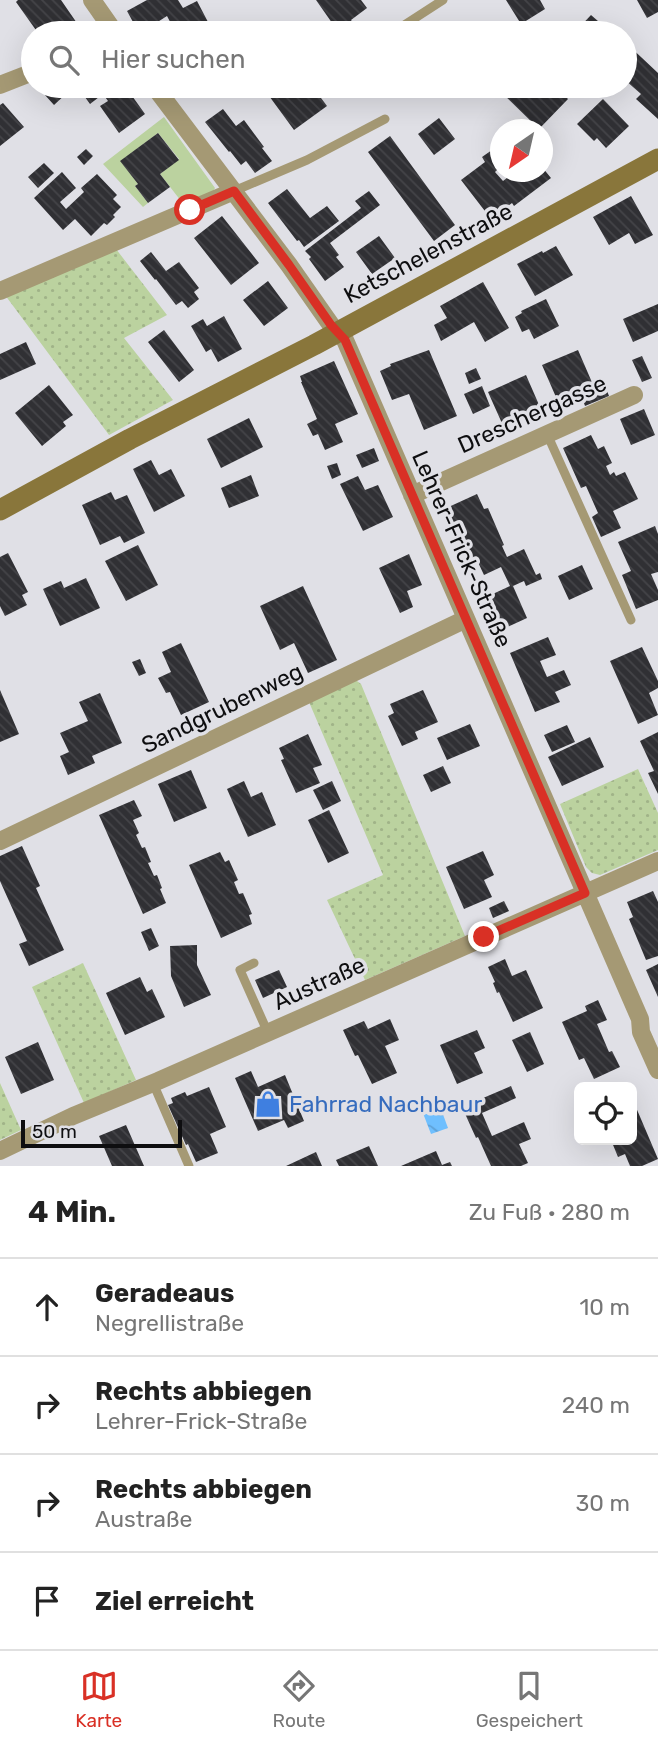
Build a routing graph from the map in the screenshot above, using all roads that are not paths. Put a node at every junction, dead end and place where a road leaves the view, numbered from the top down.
1 (92, 0) edge
2 (443, 0) edge
3 (107, 21) edge
4 (411, 21) edge
5 (21, 77) edge
6 (0, 85) edge
7 (163, 98) edge
8 (385, 119) dead end
9 (658, 159) edge
10 (234, 191) junction
11 (0, 291) edge
12 (337, 332) junction
13 (634, 395) dead end
14 (547, 434) junction
15 (412, 495) junction
16 (0, 510) edge
17 (466, 619) junction
18 (631, 620) dead end
19 (0, 841) edge
20 (658, 860) edge
21 (585, 893) junction
22 (254, 963) dead end
23 (268, 1033) junction
24 (658, 1070) edge
25 (153, 1083) junction
26 (0, 1150) edge
27 (189, 1166) edge

1 - 3 street
2 - 4 lane
5 - 6 street
7 - 10 street, Lehrer-Frick-Straße
8 - 10 lane
9 - 12 main road, Ketschelenstraße
10 - 11 street
10 - 12 street, Lehrer-Frick-Straße
12 - 15 street, Lehrer-Frick-Straße
12 - 16 main road, Ketschelenstraße
13 - 14 street, Dreschergasse
14 - 15 street, Dreschergasse
14 - 18 lane
15 - 17 street, Lehrer-Frick-Straße
17 - 19 street, Sandgrubenweg
17 - 21 street, Lehrer-Frick-Straße
20 - 21 street, Austraße
21 - 23 street, Austraße
21 - 24 street, Lehrer-Frick-Straße
22 - 23 lane
23 - 25 street, Austraße
25 - 26 street, Austraße
25 - 27 lane

